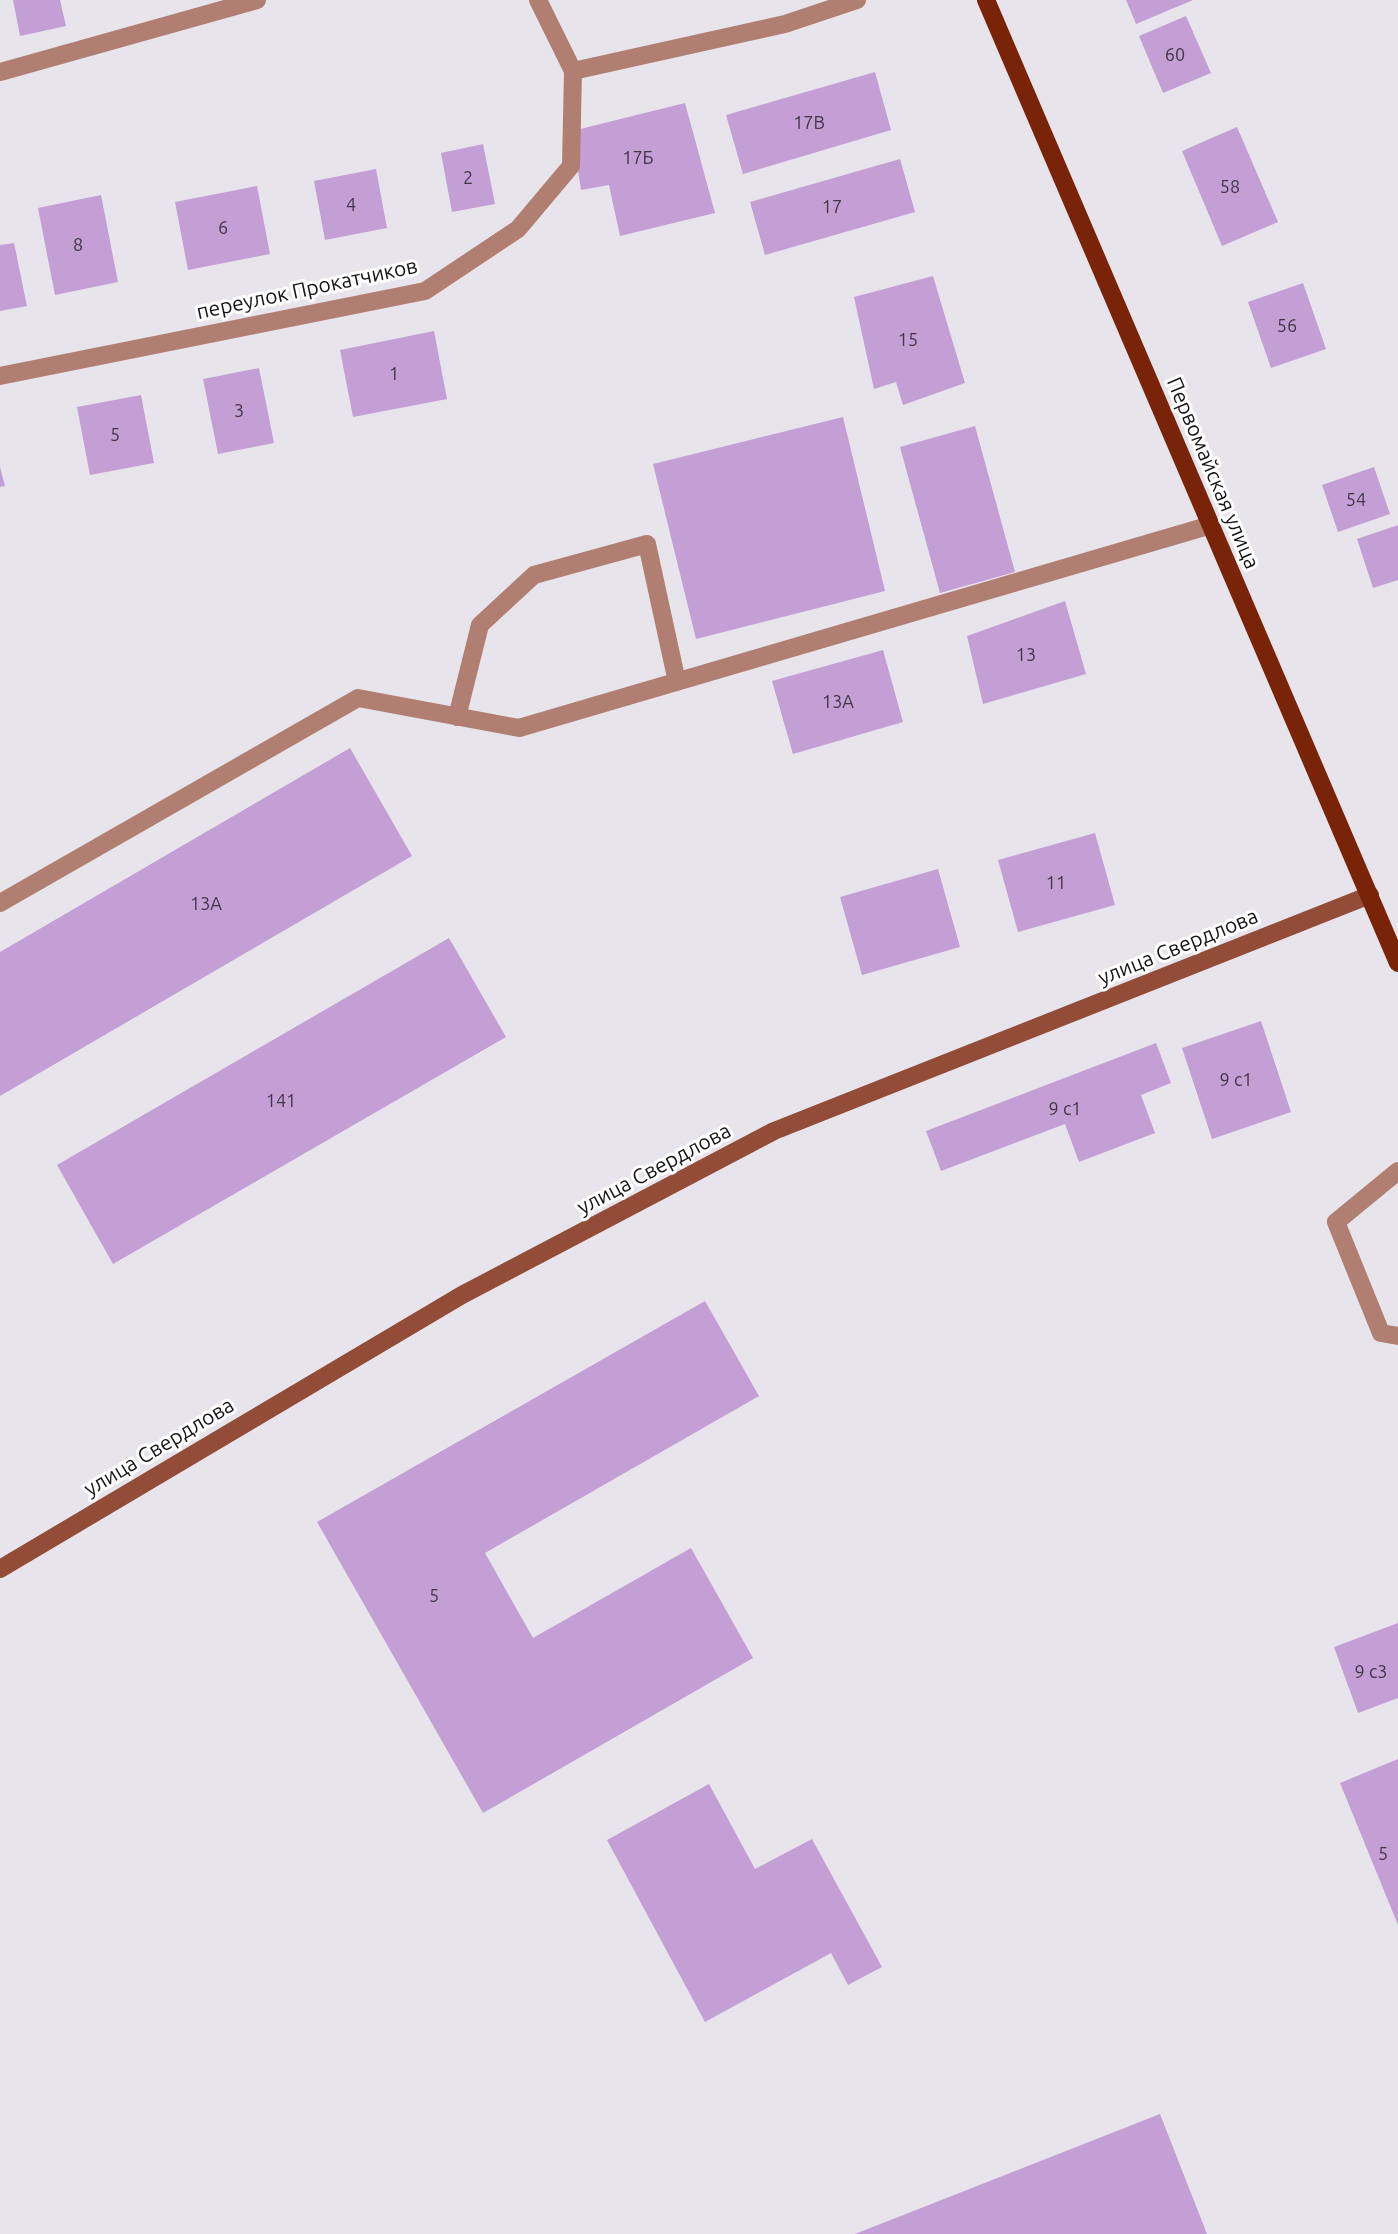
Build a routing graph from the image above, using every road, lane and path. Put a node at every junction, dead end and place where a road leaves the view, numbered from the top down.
1 (257, 0) edge
2 (538, 0) edge
3 (857, 0) edge
4 (986, 0) edge
5 (573, 71) junction
6 (0, 72) edge
7 (0, 376) edge
8 (1211, 525) junction
9 (677, 682) junction
10 (457, 717) junction
11 (1370, 895) junction
12 (0, 903) edge
13 (1398, 963) edge
14 (1398, 1171) edge
15 (1398, 1336) edge
16 (0, 1569) edge

1 - 6 street
2 - 5 street
3 - 5 street
4 - 8 main road, Первомайская улица
5 - 7 street, переулок Прокатчиков
8 - 9 street
8 - 11 main road, Первомайская улица
9 - 10 street
9 - 10 street
10 - 12 street
11 - 13 main road, Первомайская улица
11 - 16 main road, улица Свердлова
14 - 15 street

